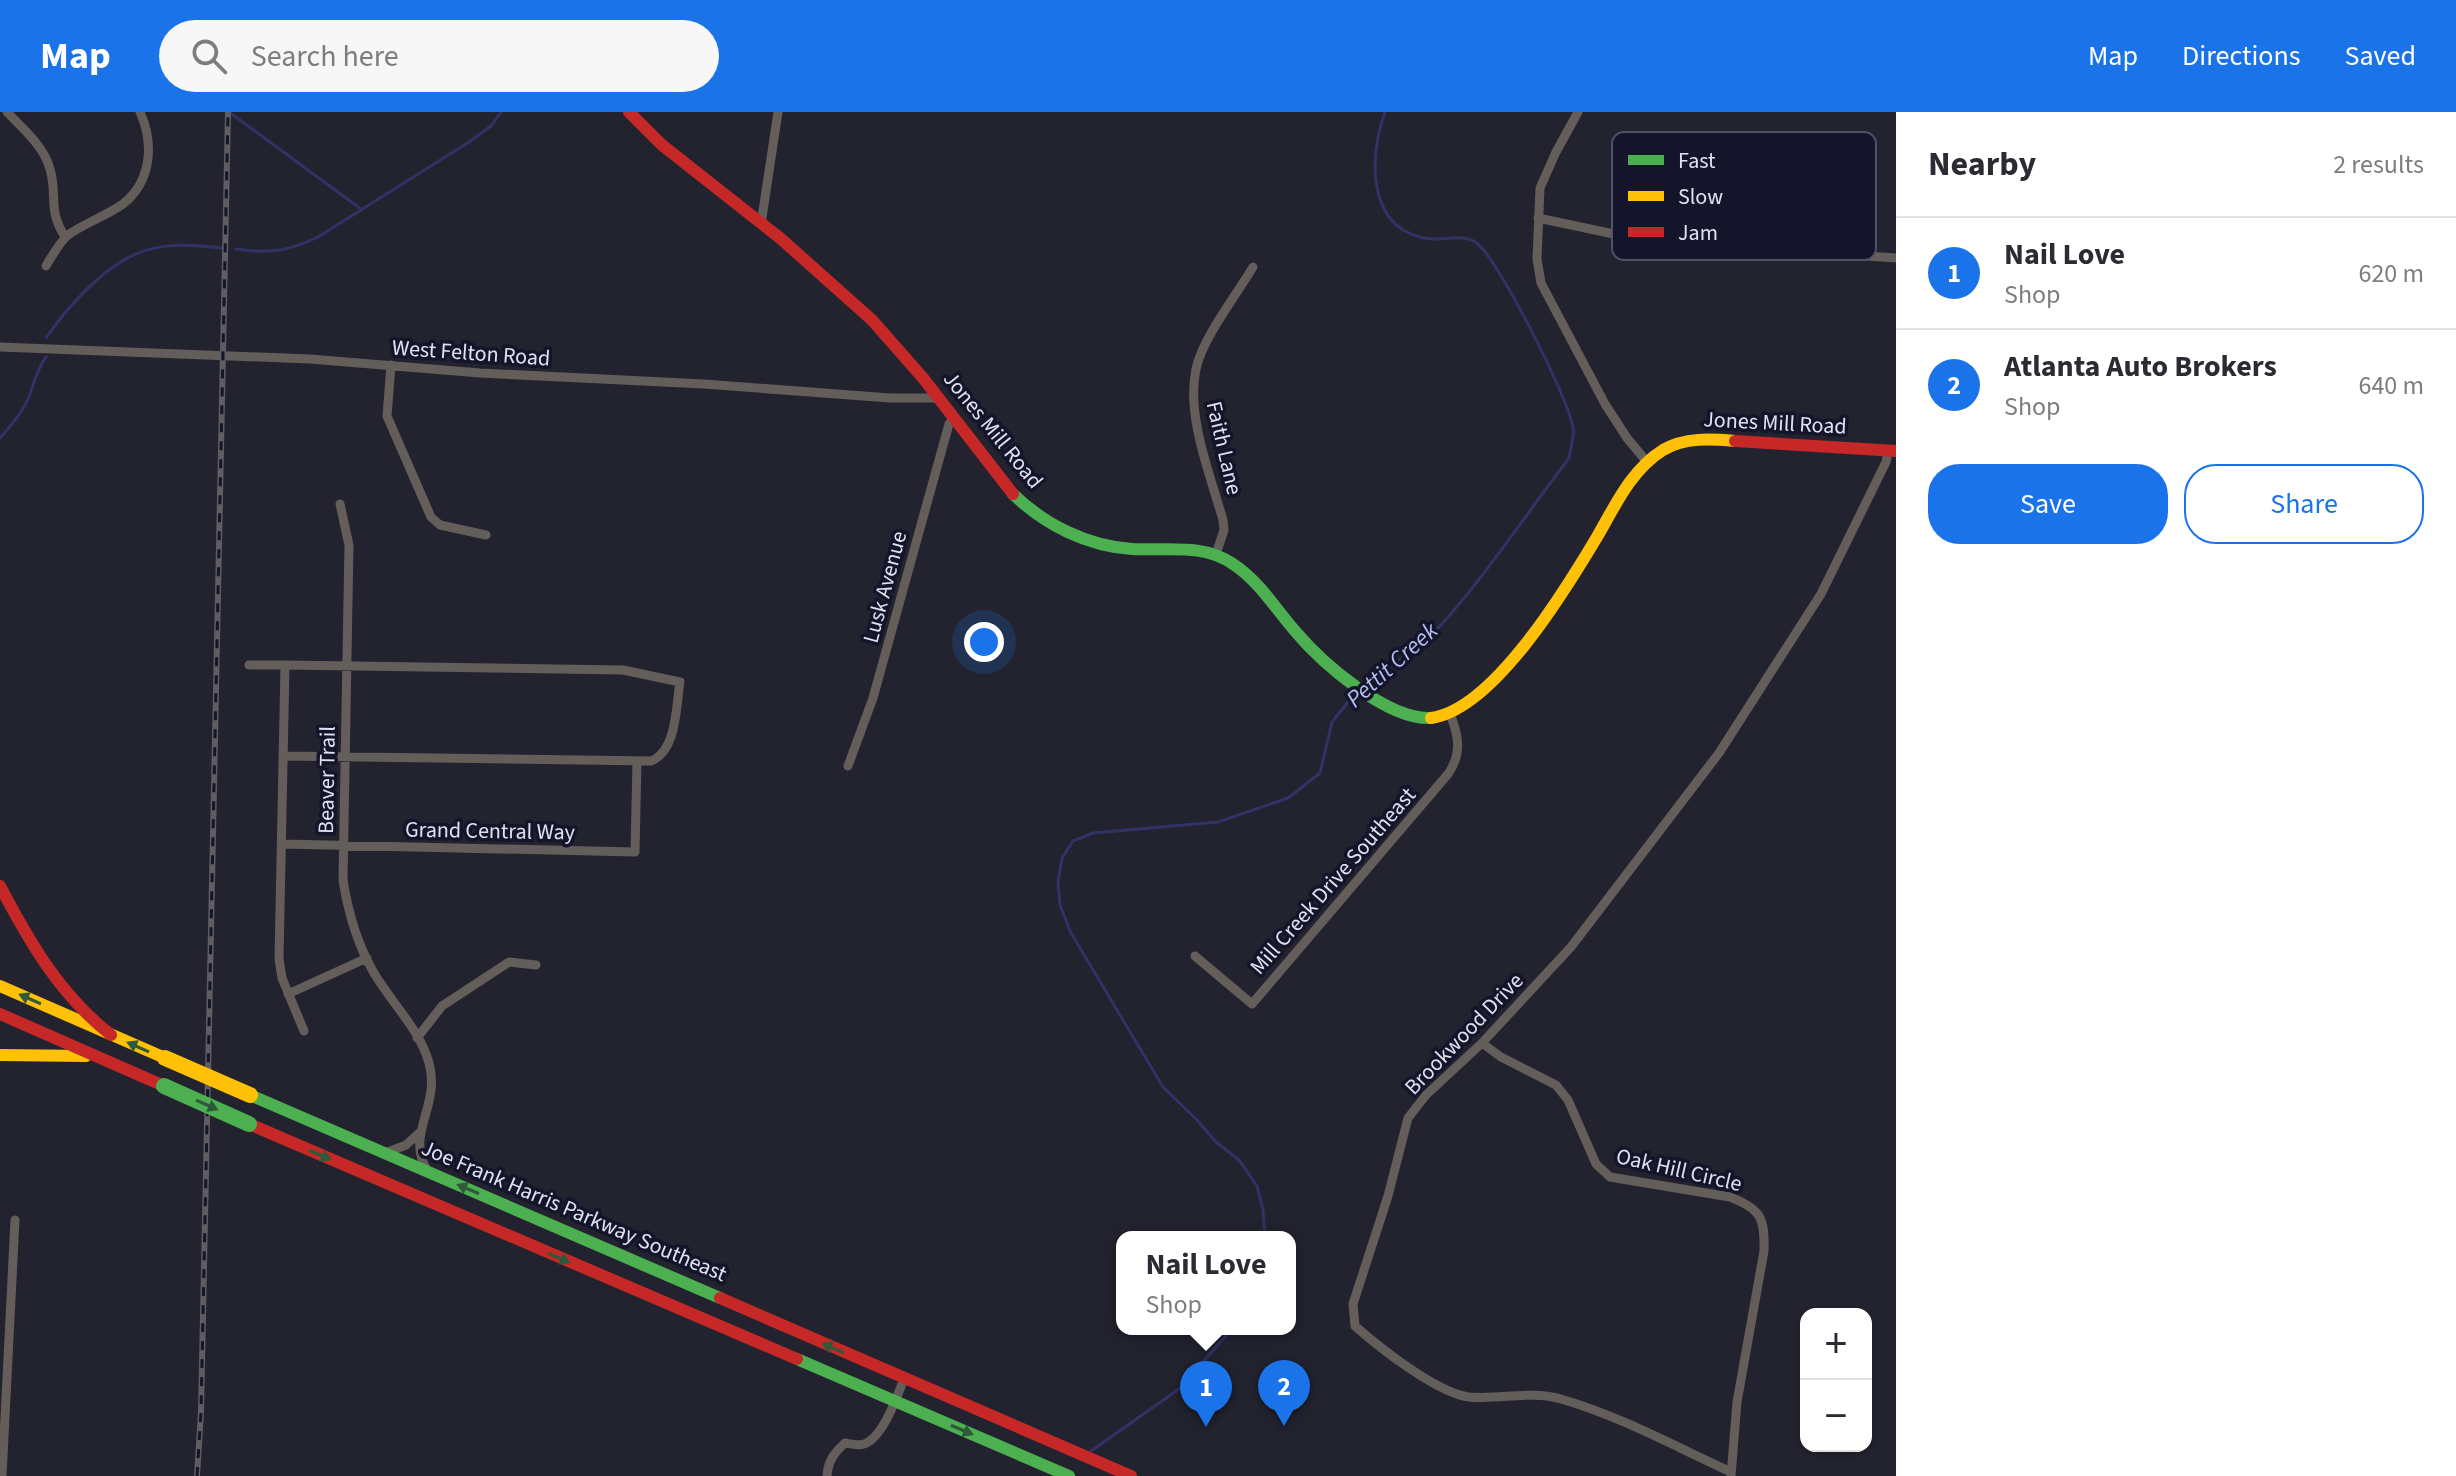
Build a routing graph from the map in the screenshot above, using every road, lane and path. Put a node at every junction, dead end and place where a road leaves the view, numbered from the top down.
1 (7, 112) edge
2 (140, 112) edge
3 (778, 112) edge
4 (1578, 112) edge
5 (636, 114) edge
6 (1538, 218) junction
7 (761, 224) junction
8 (1612, 234) edge
9 (65, 237) junction
10 (1876, 257) edge
11 (1896, 258) edge
12 (46, 266) dead end
13 (1253, 267) dead end
14 (0, 347) edge
15 (391, 365) junction
16 (939, 398) junction
17 (954, 418) junction
18 (1892, 451) edge
19 (1647, 462) junction
20 (340, 504) dead end
21 (486, 535) dead end
22 (1216, 554) junction
23 (249, 665) dead end
24 (285, 665) junction
25 (347, 665) junction
26 (1450, 714) junction
27 (285, 756) junction
28 (346, 757) junction
29 (637, 761) junction
30 (848, 766) dead end
31 (283, 844) junction
32 (344, 846) junction
33 (0, 886) edge
34 (1195, 956) dead end
35 (367, 958) junction
36 (536, 965) dead end
37 (0, 986) edge
38 (288, 994) junction
39 (0, 1014) edge
40 (304, 1031) dead end
41 (111, 1035) junction
42 (417, 1038) junction
43 (1482, 1043) junction
44 (0, 1055) edge
45 (103, 1059) junction
46 (421, 1130) junction
47 (384, 1153) junction
48 (428, 1172) junction
49 (15, 1220) dead end
50 (5, 1323) edge
51 (904, 1379) junction
52 (895, 1401) junction
53 (1731, 1474) edge
54 (1129, 1475) edge
55 (2, 1476) edge
56 (827, 1476) edge
57 (1069, 1476) edge

1 - 9 street
2 - 9 street
3 - 7 street
4 - 6 street
5 - 7 main road, Jones Mill Road
6 - 8 street
6 - 19 street
7 - 16 main road, Jones Mill Road
9 - 12 street
10 - 11 street
13 - 22 street, Faith Lane
14 - 15 street, West Felton Road
15 - 16 street, West Felton Road
15 - 21 street
16 - 17 main road, Jones Mill Road
17 - 22 main road, Jones Mill Road
17 - 30 street, Lusk Avenue
18 - 19 main road, Jones Mill Road
18 - 43 street, Brookwood Drive
19 - 26 main road, Jones Mill Road
20 - 25 street, Beaver Trail
22 - 26 main road, Jones Mill Road
23 - 24 street
24 - 25 street
24 - 27 street
25 - 28 street, Beaver Trail
25 - 29 street
26 - 34 street, Mill Creek Drive Southeast
27 - 28 street
27 - 31 street
28 - 29 street
28 - 32 street, Beaver Trail
29 - 32 street, Grand Central Way
31 - 32 street, Grand Central Way
31 - 38 street
32 - 35 street, Beaver Trail
33 - 41 main road
35 - 38 street
35 - 42 street, Beaver Trail
36 - 42 street
41 -> 37 main road, Joe Frank Harris Parkway Southeast
38 - 40 street
39 - 45 main road
47 -> 41 main road, Joe Frank Harris Parkway Southeast, bridge
42 - 46 street, Beaver Trail
43 - 53 street, Oak Hill Circle
43 - 53 street, Brookwood Drive
44 - 45 main road
45 -> 52 main road, bridge
46 - 47 street
46 - 48 street, Beaver Trail
47 - 48 main road, Joe Frank Harris Parkway Southeast
51 -> 48 main road, Joe Frank Harris Parkway Southeast
49 - 50 street
50 - 55 street
51 - 52 street
51 - 54 main road, Joe Frank Harris Parkway Southeast
52 - 56 street
52 -> 57 main road

